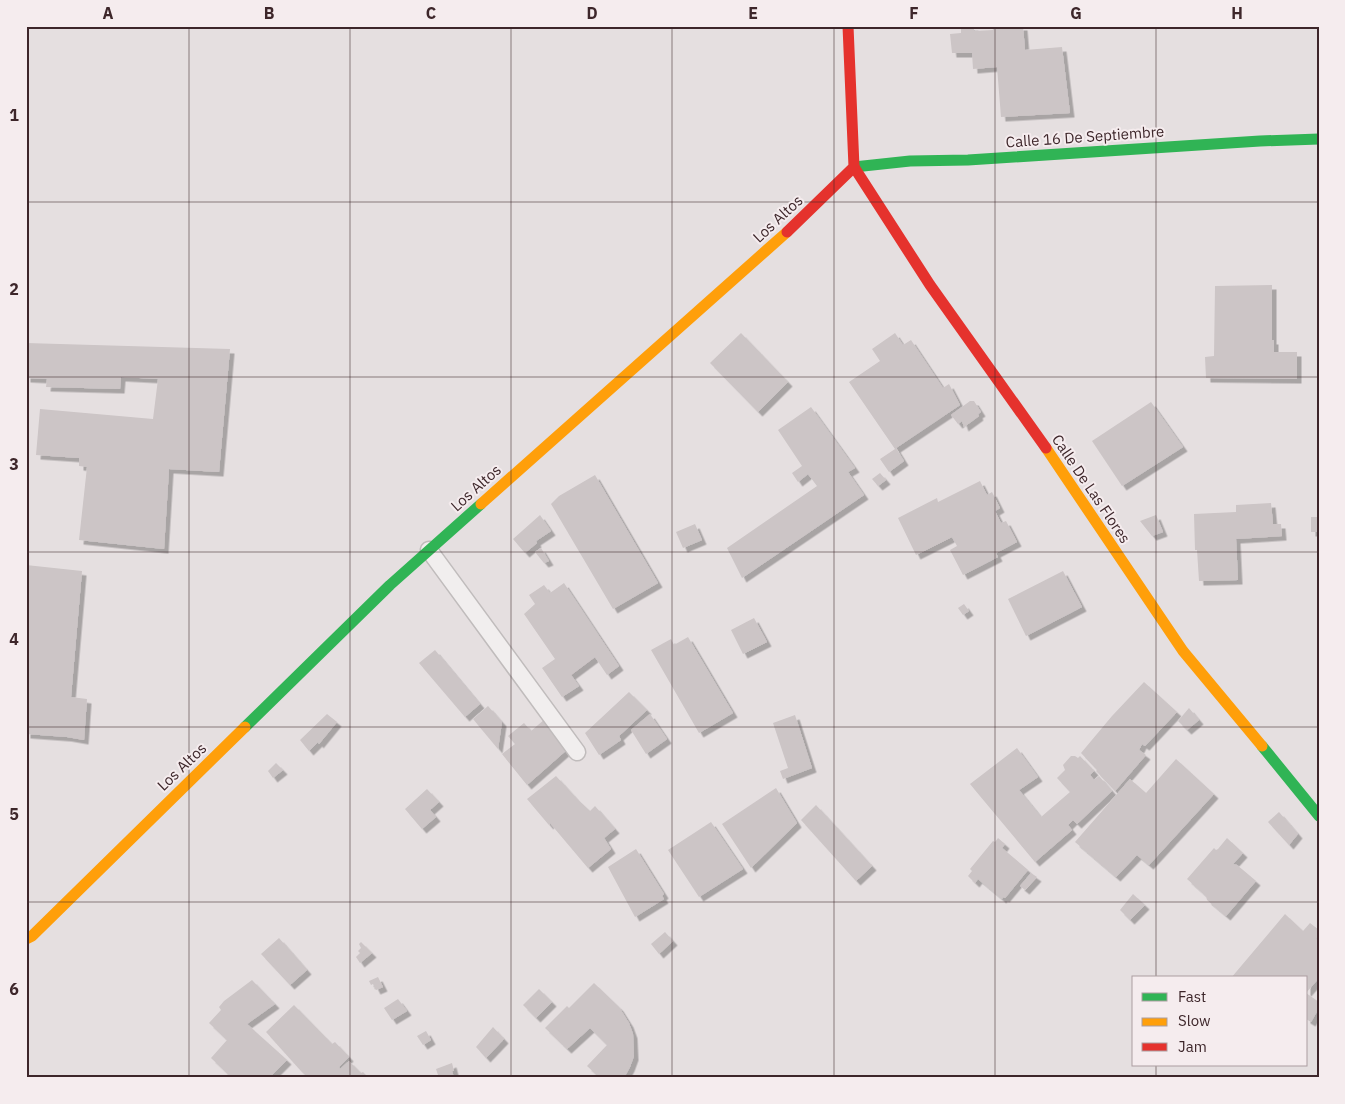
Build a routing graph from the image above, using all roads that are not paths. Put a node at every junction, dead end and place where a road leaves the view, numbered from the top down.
1 (848, 26) edge
2 (1319, 139) edge
3 (854, 167) junction
4 (429, 550) junction
5 (577, 752) dead end
6 (1319, 816) edge
7 (26, 939) edge

1 - 3 street
2 - 3 street, Calle 16 De Septiembre
3 - 4 street, Los Altos
3 - 6 street, Calle De Las Flores
4 - 5 lane
4 - 7 street, Los Altos

